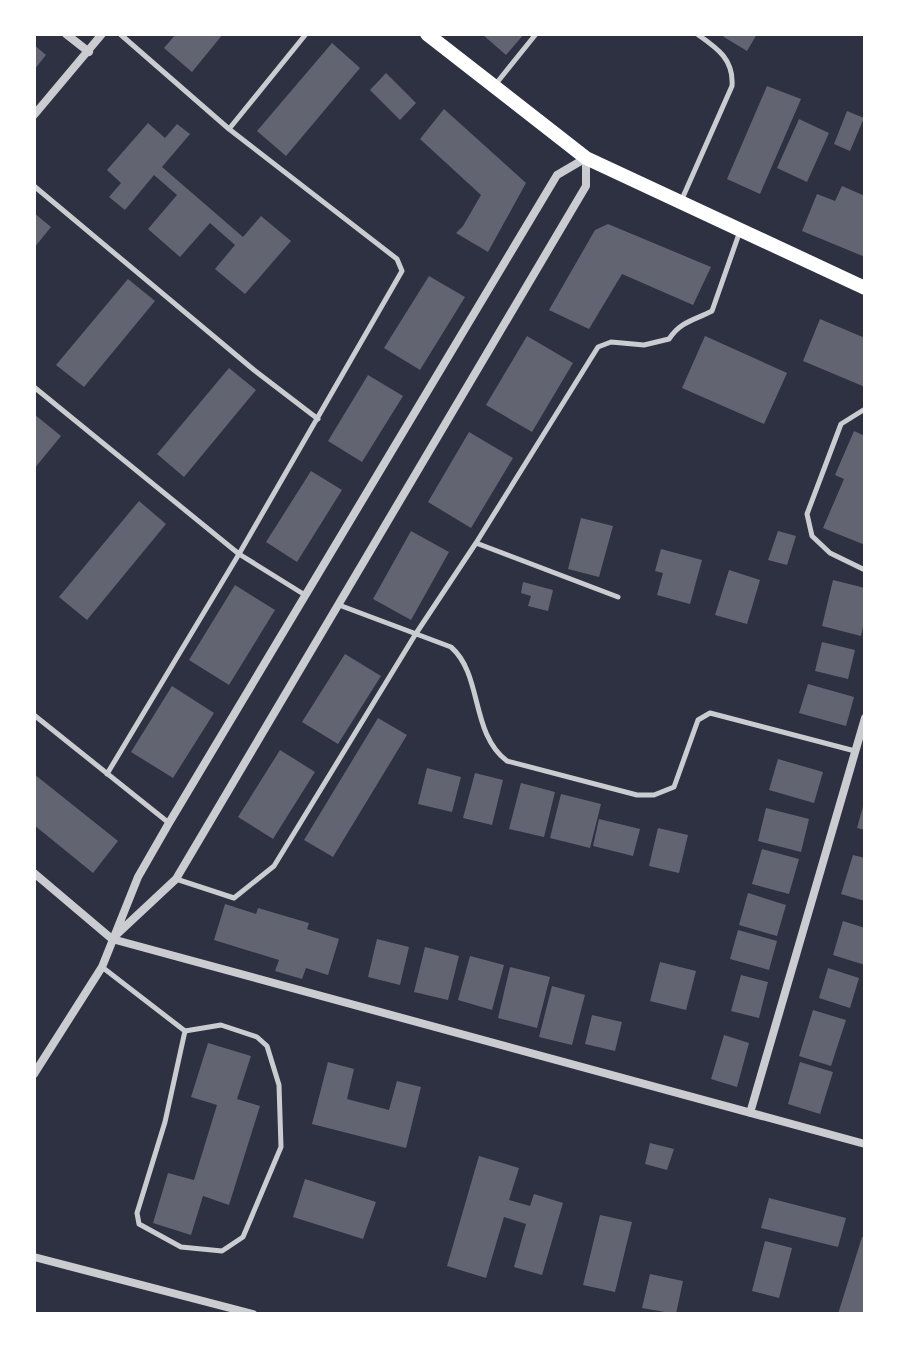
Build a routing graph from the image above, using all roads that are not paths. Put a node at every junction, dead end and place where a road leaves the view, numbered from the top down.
1 (66, 34) edge
2 (102, 34) edge
3 (120, 34) edge
4 (306, 34) edge
5 (427, 34) edge
6 (536, 34) edge
7 (697, 34) edge
8 (89, 52) junction
9 (494, 86) junction
10 (34, 115) edge
11 (229, 129) junction
12 (586, 158) junction
13 (34, 186) edge
14 (680, 204) junction
15 (740, 231) junction
16 (865, 288) edge
17 (34, 387) edge
18 (865, 409) edge
19 (318, 419) junction
20 (476, 543) junction
21 (239, 554) junction
22 (865, 570) edge
23 (305, 595) junction
24 (618, 597) dead end
25 (339, 605) junction
26 (415, 635) junction
27 (34, 715) edge
28 (865, 718) edge
29 (860, 752) edge
30 (107, 774) junction
31 (169, 823) junction
32 (34, 873) edge
33 (176, 879) junction
34 (112, 939) junction
35 (102, 967) junction
36 (185, 1031) junction
37 (34, 1074) edge
38 (750, 1113) junction
39 (865, 1144) edge
40 (34, 1257) edge
41 (253, 1314) edge

1 - 8 street
2 - 8 street
3 - 11 lane
4 - 11 lane
5 - 9 main road
6 - 9 lane
7 - 14 lane
8 - 10 street
9 - 12 main road
11 - 19 lane
12 - 14 main road
12 - 23 street
12 - 25 street
13 - 19 lane
14 - 15 main road
15 - 16 main road
15 - 20 lane
17 - 21 lane
18 - 22 lane
19 - 21 lane
20 - 24 lane
20 - 26 lane
21 - 23 lane
21 - 30 lane
23 - 31 street
25 - 26 lane
25 - 33 street
26 - 29 lane
26 - 33 lane
27 - 30 lane
28 - 29 street
29 - 38 street
30 - 31 lane
31 - 34 street
32 - 34 street
33 - 34 street
34 - 35 street
34 - 38 street
35 - 36 lane
35 - 37 street
36 - 36 lane
38 - 39 street
40 - 41 street

